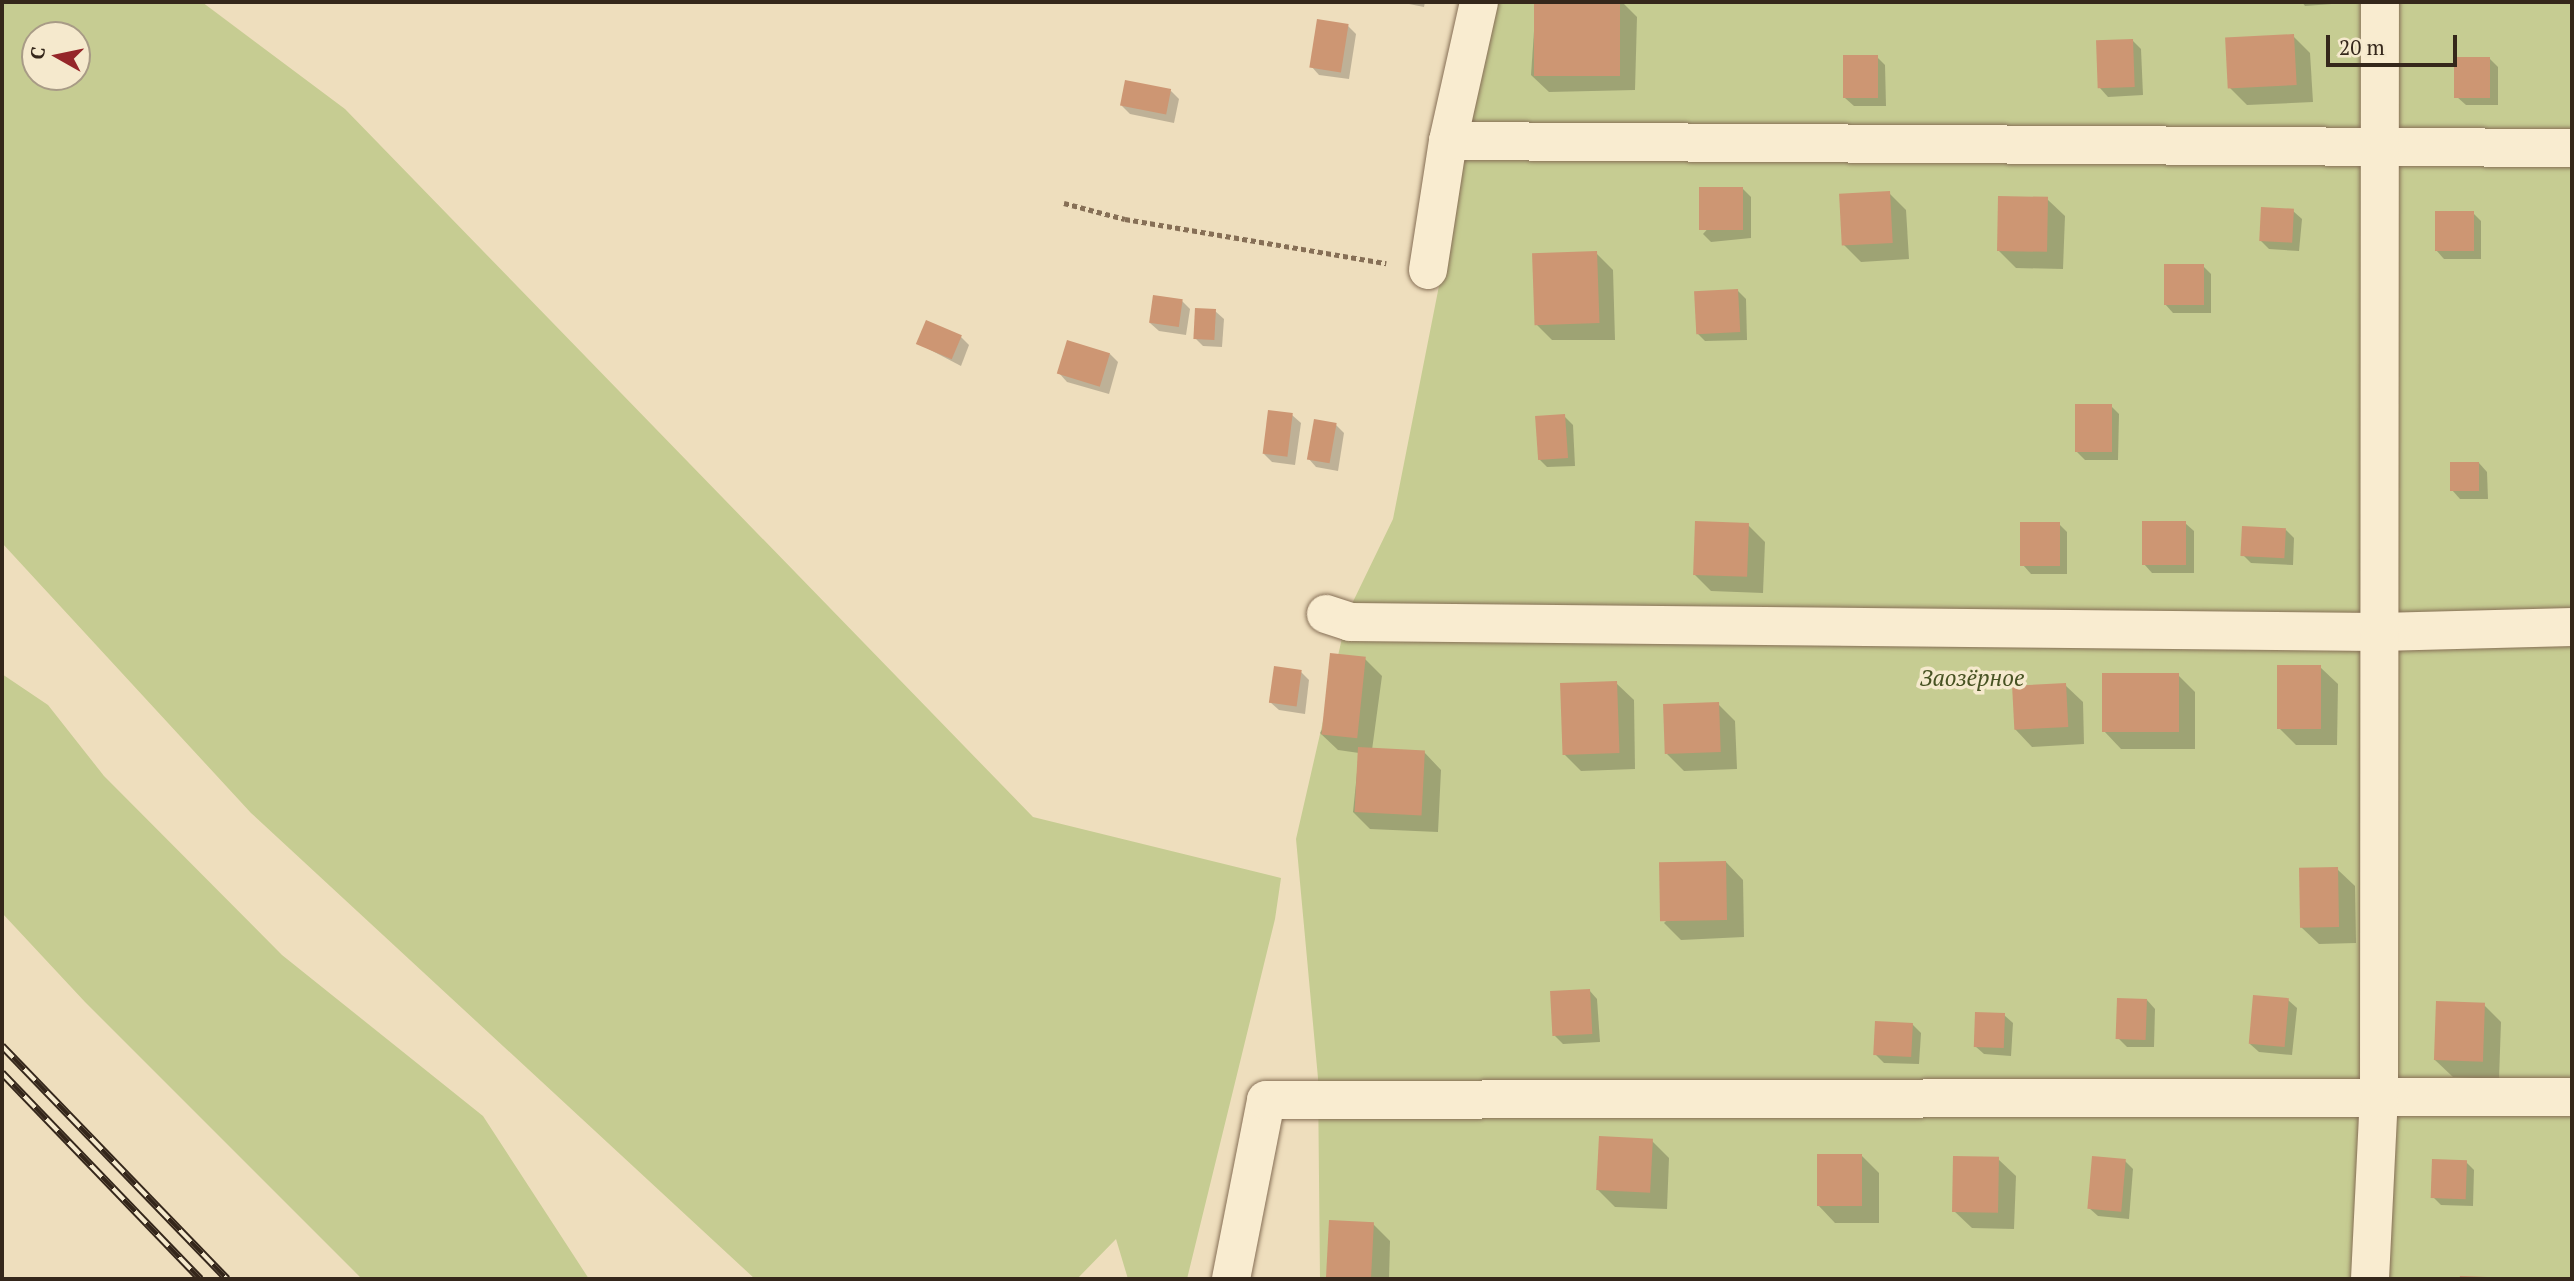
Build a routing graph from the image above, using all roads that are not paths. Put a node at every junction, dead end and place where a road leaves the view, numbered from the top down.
1 (1479, 2) edge
2 (2380, 2) edge
3 (1448, 141) junction
4 (2382, 148) junction
5 (2572, 148) edge
6 (1428, 270) road end
7 (1326, 614) dead end
8 (2572, 627) edge
9 (2381, 632) junction
10 (2572, 1097) edge
11 (2379, 1098) junction
12 (1231, 1279) edge
13 (2370, 1279) edge

1 - 3 street
2 - 4 street
3 - 4 street
3 - 6 street
4 - 5 street
4 - 9 street
7 - 9 street
8 - 9 street
9 - 11 street
10 - 11 street
11 - 12 street
11 - 13 street

